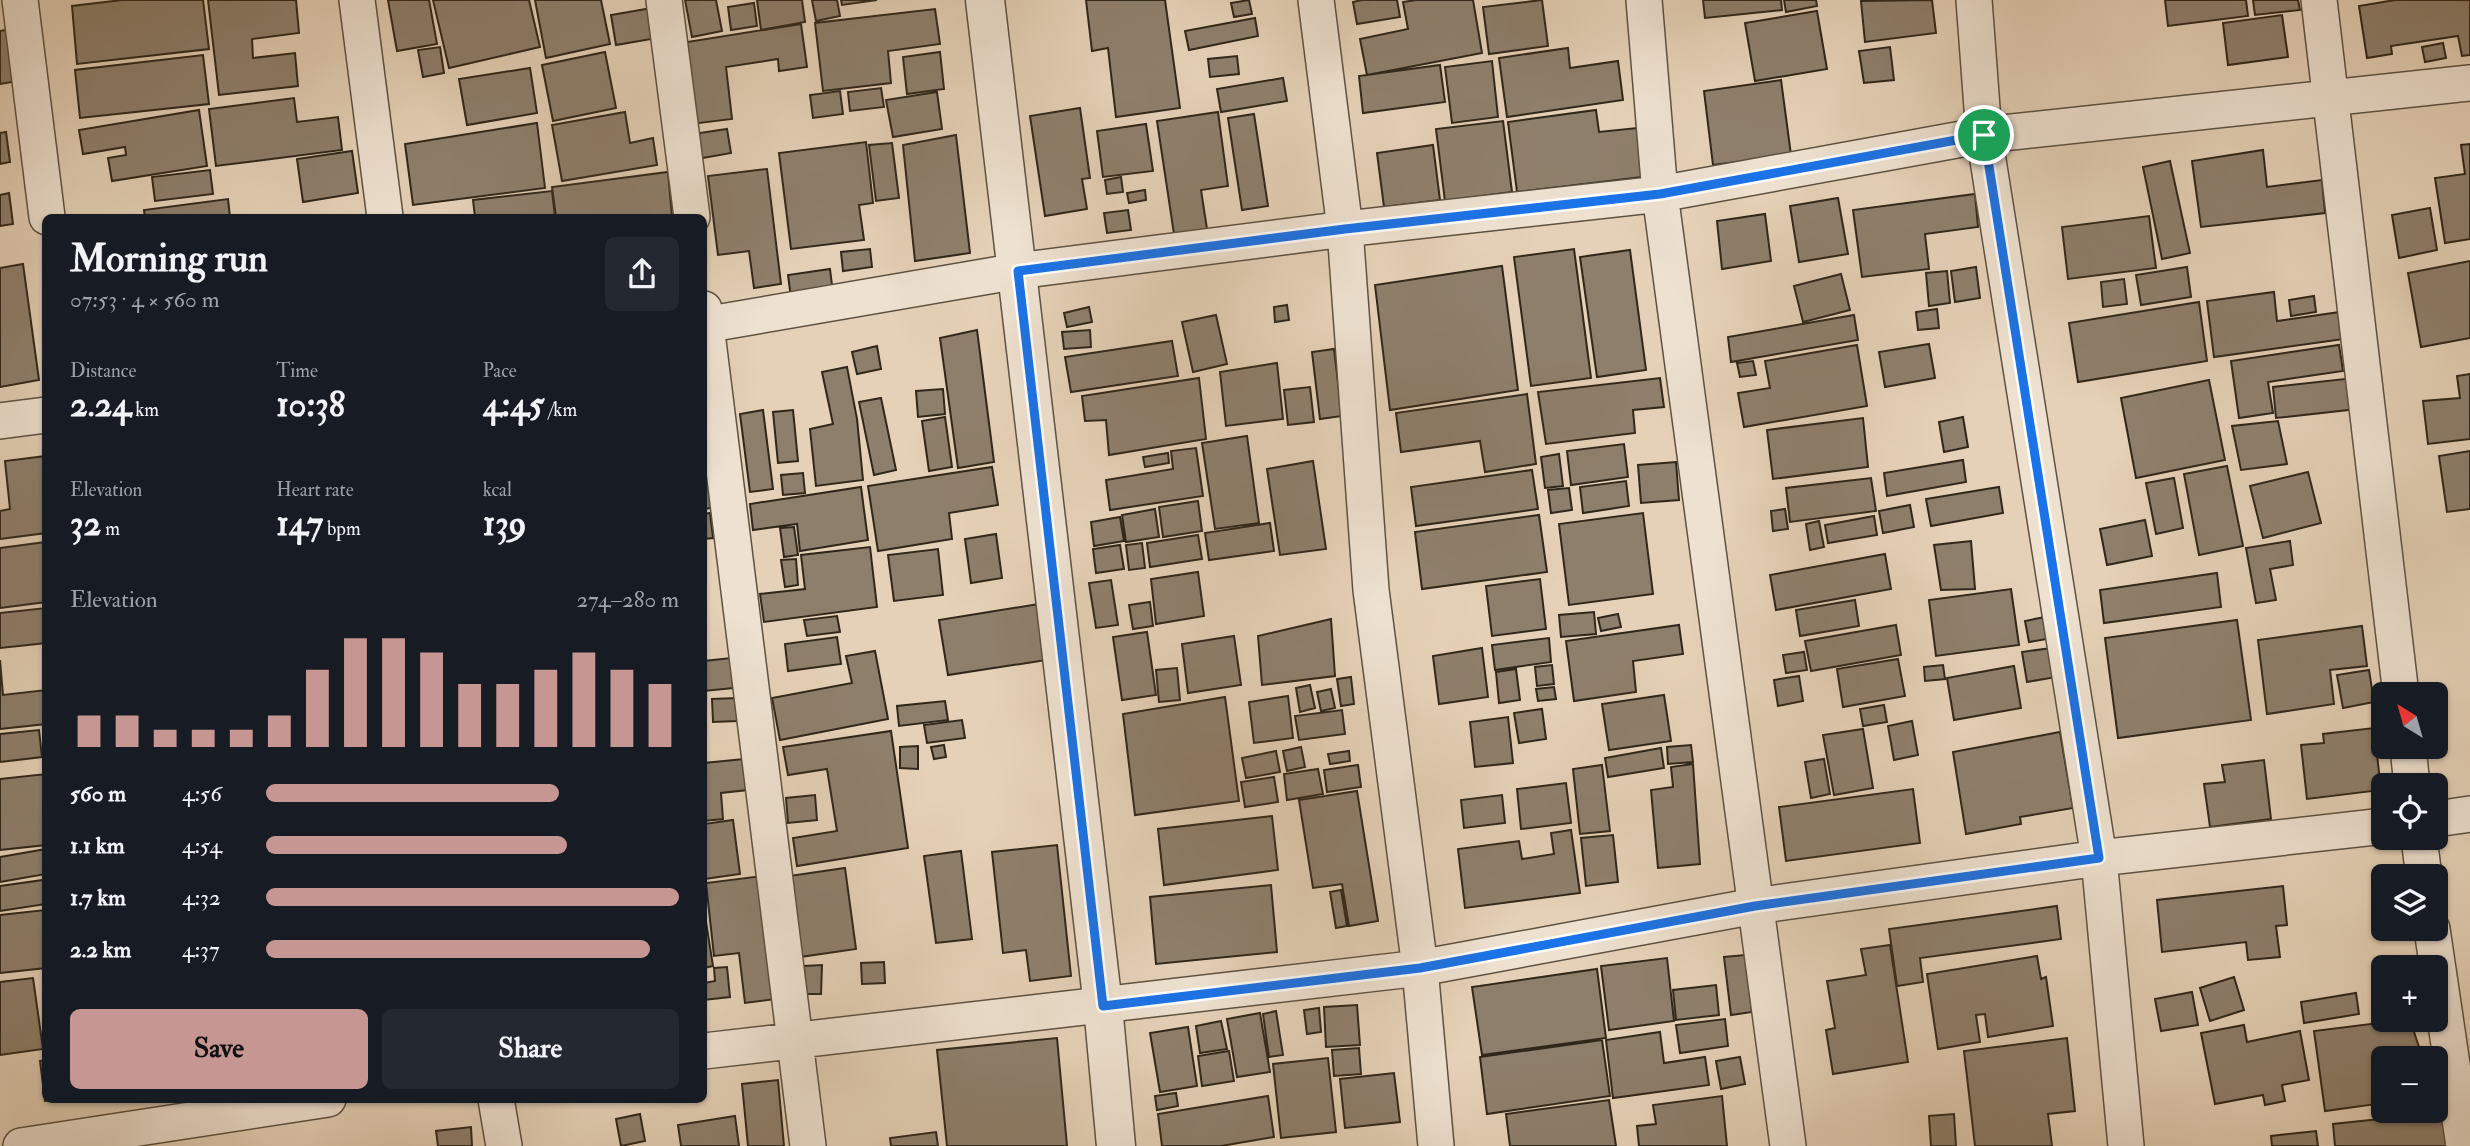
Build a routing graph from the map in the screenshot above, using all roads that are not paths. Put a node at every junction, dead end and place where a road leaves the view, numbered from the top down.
1 (20, 0) edge
2 (357, 0) edge
3 (664, 0) edge
4 (985, 0) edge
5 (1316, 0) edge
6 (1644, 0) edge
7 (1974, 0) edge
8 (2319, 0) edge
9 (2470, 83) edge
10 (2331, 96) junction
11 (1984, 135) junction
12 (1660, 194) junction
13 (47, 214) edge
14 (385, 214) edge
15 (692, 214) edge
16 (1345, 229) junction
17 (1018, 271) junction
18 (707, 320) edge
19 (707, 344) edge
20 (42, 416) edge
21 (0, 421) edge
22 (2399, 682) edge
23 (2470, 814) edge
24 (2448, 817) edge
25 (2371, 827) edge
26 (2099, 858) junction
27 (1755, 906) junction
28 (2434, 941) edge
29 (1420, 968) junction
30 (1103, 1006) junction
31 (795, 1040) junction
32 (707, 1051) edge
33 (301, 1103) edge
34 (497, 1103) edge
35 (166, 1123) edge
36 (21, 1146) edge
37 (504, 1146) edge
38 (808, 1146) edge
39 (1116, 1146) edge
40 (1436, 1146) edge
41 (1788, 1146) edge
42 (2126, 1146) edge
43 (2464, 1146) edge

1 - 13 street
2 - 14 street
3 - 15 street
4 - 17 street
5 - 16 street
6 - 12 street
7 - 11 street
8 - 10 street
9 - 10 street
10 - 11 street
10 - 22 street
11 - 12 street
11 - 26 street
12 - 16 street
12 - 27 street
16 - 17 street
16 - 29 street
17 - 18 street
17 - 30 street
19 - 31 street
20 - 21 street
23 - 24 street
25 - 26 street
26 - 27 street
26 - 42 street
27 - 29 street
27 - 41 street
28 - 43 street
29 - 30 street
29 - 40 street
30 - 31 street
30 - 39 street
31 - 32 street
31 - 38 street
33 - 35 street
34 - 37 street
35 - 36 street

